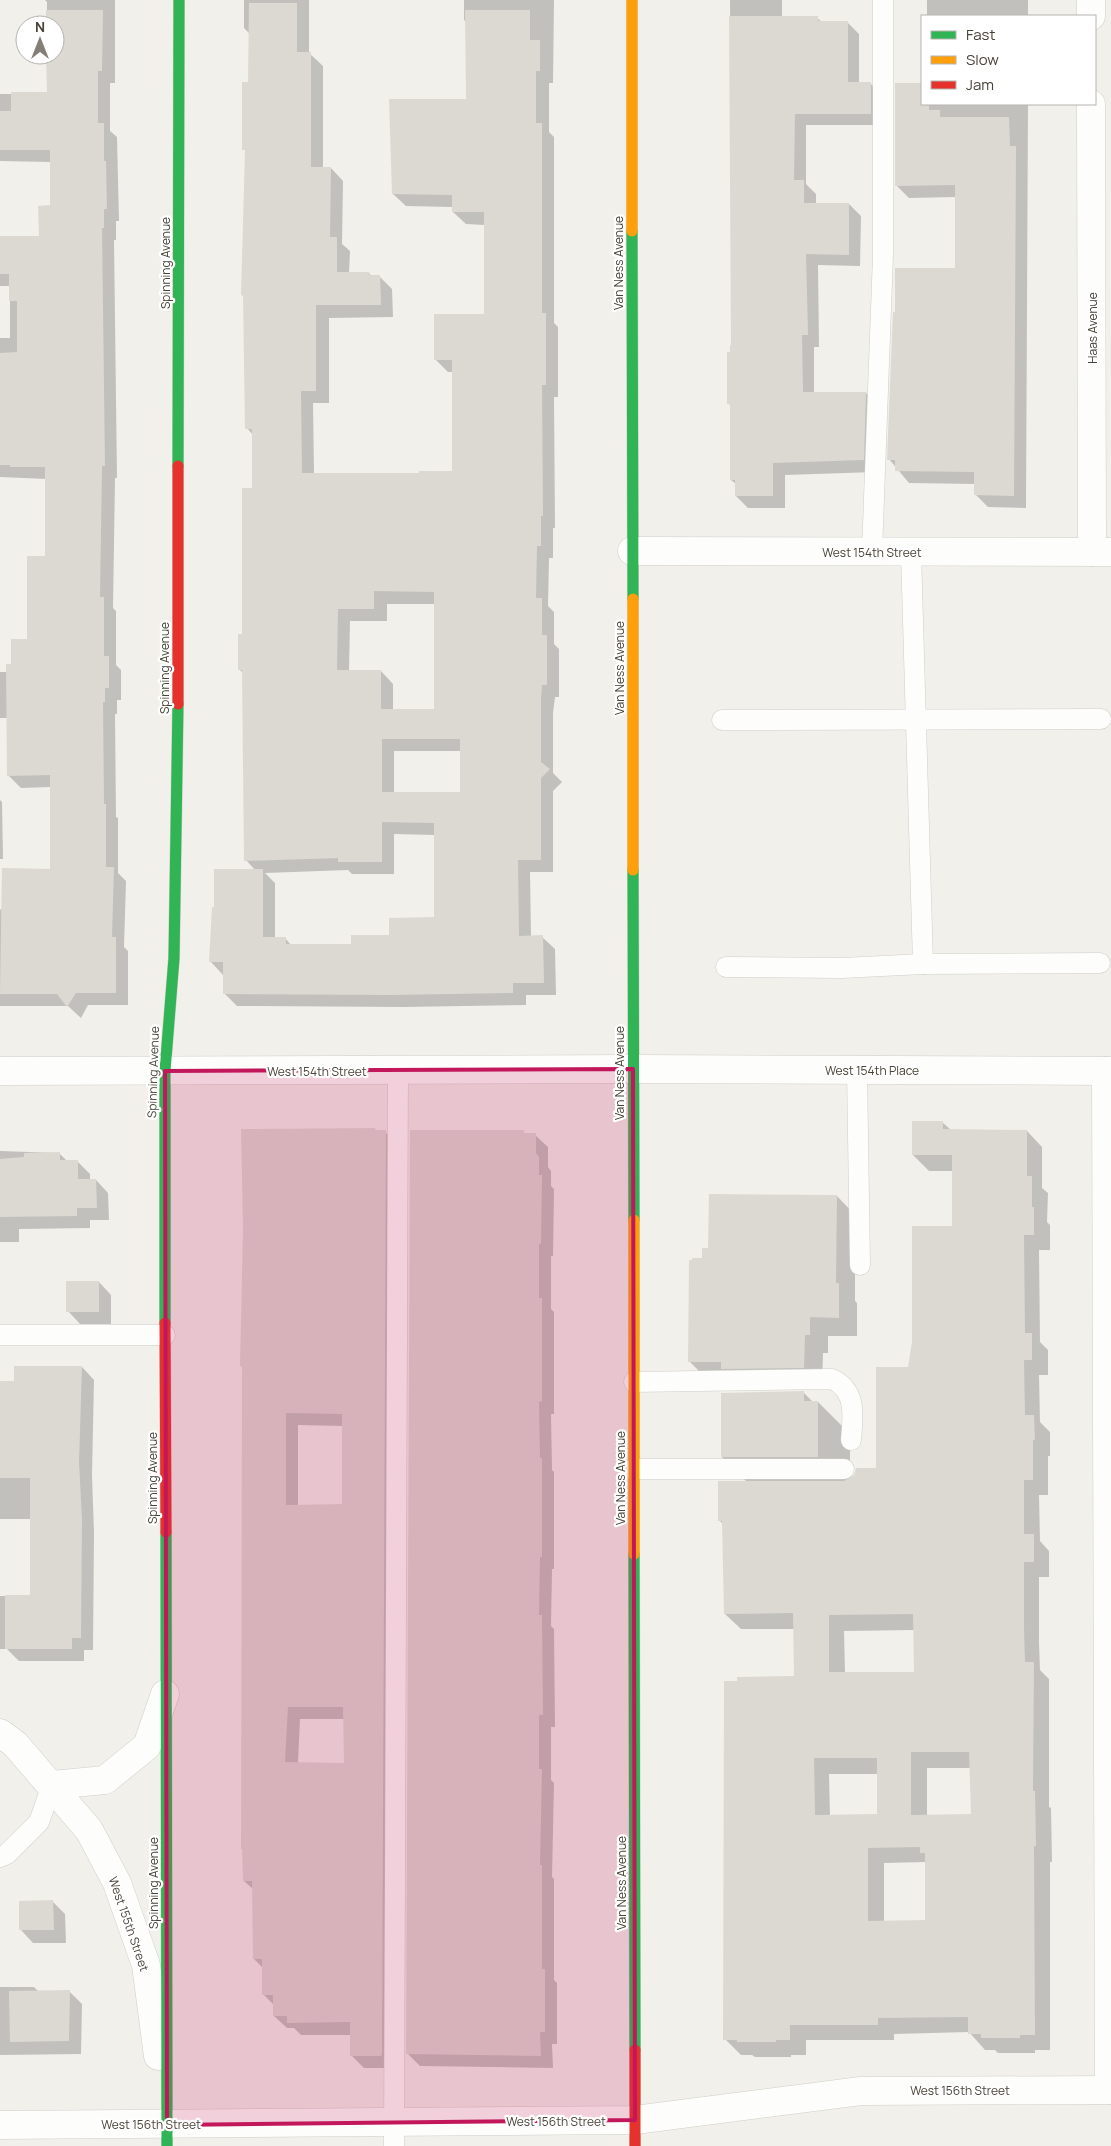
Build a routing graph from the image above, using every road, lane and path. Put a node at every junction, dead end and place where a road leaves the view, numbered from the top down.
1 (179, 0) edge
2 (632, 0) edge
3 (883, 0) edge
4 (1091, 0) edge
5 (1091, 15) edge
6 (1091, 105) edge
7 (632, 551) junction
8 (872, 552) junction
9 (910, 552) junction
10 (1101, 552) edge
11 (915, 718) junction
12 (1101, 719) dead end
13 (722, 720) dead end
14 (1100, 963) dead end
15 (924, 964) junction
16 (726, 966) dead end
17 (633, 1070) junction
18 (857, 1070) junction
19 (0, 1071) edge
20 (165, 1071) junction
21 (398, 1071) junction
22 (1109, 1071) edge
23 (860, 1265) dead end
24 (0, 1335) edge
25 (165, 1335) junction
26 (634, 1382) junction
27 (851, 1440) dead end
28 (634, 1469) junction
29 (844, 1469) dead end
30 (166, 1690) junction
31 (0, 1733) edge
32 (52, 1785) junction
33 (0, 1858) edge
34 (1110, 2090) edge
35 (0, 2125) edge
36 (635, 2133) edge
37 (394, 2134) edge
38 (166, 2139) edge

1 - 20 street, Spinning Avenue
2 - 7 street, Van Ness Avenue
3 - 8 lane
4 - 5 street
6 - 10 street, Haas Avenue
7 - 8 street, West 154th Street
7 - 17 street, Van Ness Avenue
8 - 9 street, West 154th Street
9 - 10 street, West 154th Street
9 - 11 lane
11 - 12 lane
11 - 13 lane
11 - 15 lane
14 - 15 lane
15 - 16 lane
17 - 18 street, West 154th Place
17 - 21 street, West 154th Street
17 - 26 street, Van Ness Avenue
18 - 22 street, West 154th Place
18 - 23 lane
19 - 20 street, West 154th Street
20 - 21 street, West 154th Street
20 - 25 street, Spinning Avenue
21 - 37 lane
22 - 34 street
24 - 25 lane
25 - 30 street, Spinning Avenue
26 - 27 lane
26 - 28 street, Van Ness Avenue
28 - 29 lane
28 - 36 street, Van Ness Avenue
30 - 32 street
30 - 38 street, Spinning Avenue
31 - 32 street, West 155th Street
32 - 33 lane
32 - 38 street, West 155th Street
34 - 36 street, West 156th Street
35 - 38 street, West 156th Street
36 - 37 street, West 156th Street
37 - 38 street, West 156th Street

